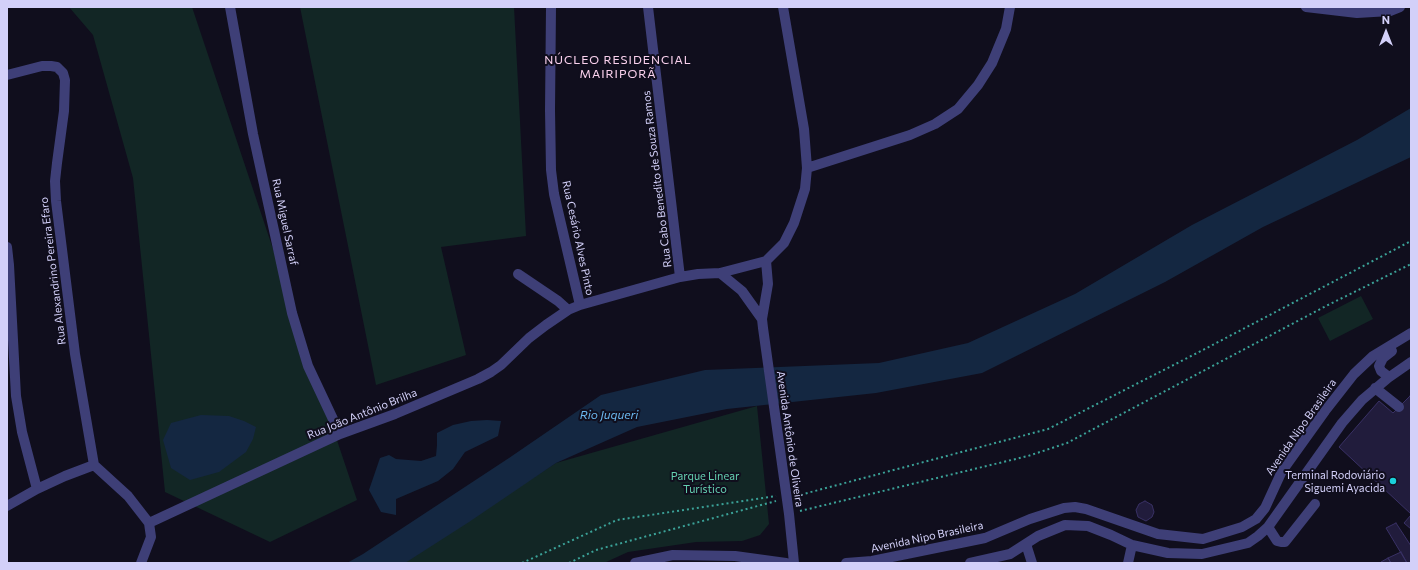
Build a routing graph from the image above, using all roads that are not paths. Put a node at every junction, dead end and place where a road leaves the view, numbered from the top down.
1 (230, 7) edge
2 (551, 7) edge
3 (648, 7) edge
4 (783, 7) edge
5 (1010, 7) edge
6 (1306, 7) edge
7 (1400, 7) edge
8 (7, 75) edge
9 (807, 168) junction
10 (7, 247) edge
11 (766, 261) junction
12 (720, 273) junction
13 (518, 274) dead end
14 (680, 277) junction
15 (580, 305) junction
16 (568, 310) junction
17 (762, 324) junction
18 (1411, 333) edge
19 (1411, 339) edge
20 (1411, 362) edge
21 (1389, 377) junction
22 (1375, 388) junction
23 (1399, 407) dead end
24 (340, 434) junction
25 (94, 465) junction
26 (37, 489) junction
27 (1315, 504) dead end
28 (7, 506) edge
29 (149, 523) junction
30 (1268, 527) junction
31 (1026, 544) junction
32 (1132, 545) junction
33 (141, 563) edge
34 (635, 563) edge
35 (786, 563) edge
36 (794, 563) edge
37 (846, 563) edge
38 (860, 563) edge
39 (970, 563) edge
40 (1032, 563) edge
41 (1128, 563) edge

1 - 24 street, Rua Miguel Sarraf
2 - 15 street, Rua Cesário Alves Pinto
3 - 14 street, Rua Cabo Benedito de Souza Ramos
4 - 9 street
5 - 9 street
6 - 7 street
8 - 25 street, Rua Alexandrino Pereira Efaro
9 - 11 street
10 - 26 street
11 - 12 street, Rua João Antônio Brilha
11 - 17 street, Avenida Antônio de Oliveira
12 - 14 street, Rua João Antônio Brilha
12 - 17 street, Avenida Antônio de Oliveira
13 - 16 street
14 - 15 street, Rua João Antônio Brilha
15 - 16 street, Rua João Antônio Brilha
16 - 24 street, Rua João Antônio Brilha
17 - 36 street, Avenida Antônio de Oliveira
18 - 38 street, Avenida Nipo Brasileira
19 - 21 street
20 - 21 street
21 - 22 street
22 - 23 street
22 - 30 street
24 - 29 street, Rua João Antônio Brilha
25 - 26 street
25 - 29 street
26 - 28 street
27 - 30 street
29 - 33 street
30 - 32 street
31 - 32 street
31 - 39 street
31 - 40 street
32 - 41 street
34 - 35 street
37 - 38 street, Avenida Nipo Brasileira

